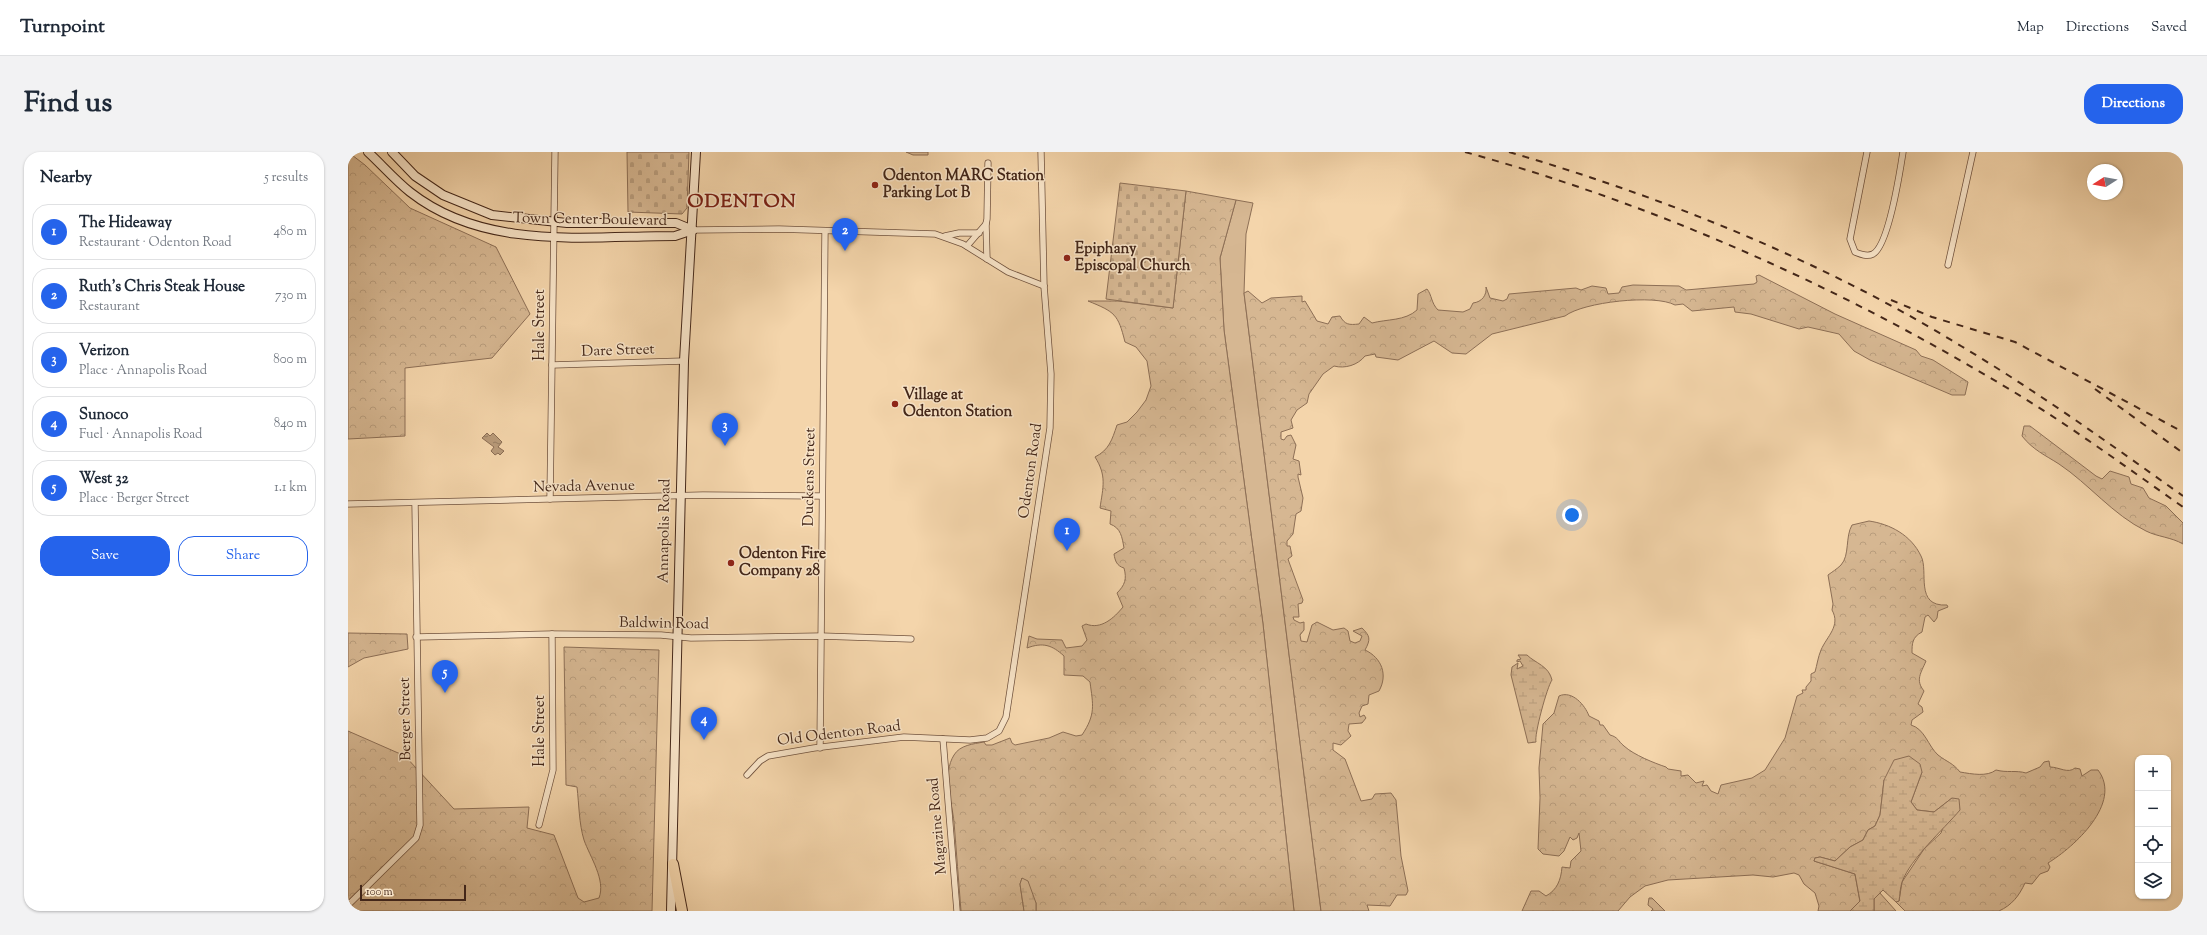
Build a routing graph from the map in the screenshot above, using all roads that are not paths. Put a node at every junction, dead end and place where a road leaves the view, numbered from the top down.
1 (368, 152) edge
2 (392, 152) edge
3 (555, 152) edge
4 (696, 152) edge
5 (1041, 152) edge
6 (1867, 152) edge
7 (1903, 152) edge
8 (1972, 152) edge
9 (988, 163) dead end
10 (554, 222) junction
11 (986, 224) junction
12 (693, 230) junction
13 (825, 232) junction
14 (979, 233) junction
15 (553, 236) junction
16 (945, 236) junction
17 (967, 246) junction
18 (987, 259) junction
19 (1948, 265) dead end
20 (1044, 286) junction
21 (684, 361) junction
22 (552, 365) junction
23 (821, 496) junction
24 (680, 497) junction
25 (550, 499) junction
26 (415, 503) junction
27 (348, 504) edge
28 (552, 634) junction
29 (820, 636) junction
30 (416, 637) junction
31 (677, 637) junction
32 (911, 639) dead end
33 (943, 739) junction
34 (820, 748) junction
35 (747, 775) dead end
36 (539, 825) dead end
37 (673, 864) junction
38 (348, 905) edge
39 (671, 911) edge
40 (682, 911) edge
41 (957, 911) edge

1 - 15 main road, Town Center Boulevard
2 - 10 main road, Town Center Boulevard
3 - 10 street, Hale Street
4 - 12 main road, Annapolis Road
5 - 20 street, Odenton Road
6 - 7 street
8 - 19 street
9 - 11 street
10 - 12 main road, Town Center Boulevard
10 - 15 street, Hale Street
11 - 14 street
11 - 18 street
12 - 13 street, Town Center Boulevard
12 - 15 main road, Town Center Boulevard
12 - 21 main road, Annapolis Road
13 - 16 street, Town Center Boulevard
13 - 23 street, Duckens Street
14 - 16 street
14 - 17 street
15 - 22 street, Hale Street
16 - 17 street, Town Center Boulevard
17 - 18 street, Town Center Boulevard
18 - 20 street, Town Center Boulevard
20 - 33 street, Odenton Road
21 - 22 street, Dare Street
21 - 24 main road, Annapolis Road
22 - 25 street, Hale Street
23 - 24 street, Nevada Avenue
23 - 29 street, Duckens Street
24 - 25 street, Nevada Avenue
24 - 31 main road, Annapolis Road
25 - 26 street, Nevada Avenue
26 - 27 street, Nevada Avenue
26 - 30 street, Berger Street
28 - 30 street, Baldwin Road
28 - 31 street, Baldwin Road
28 - 36 street, Hale Street
29 - 31 street, Baldwin Road
29 - 32 street, Baldwin Road
29 - 34 street, Duckens Street
30 - 38 street, Berger Street
31 - 37 main road, Annapolis Road
33 - 34 street, Old Odenton Road
33 - 41 street, Magazine Road
34 - 35 street, Old Odenton Road
37 - 39 main road, Annapolis Road
37 - 40 highway

